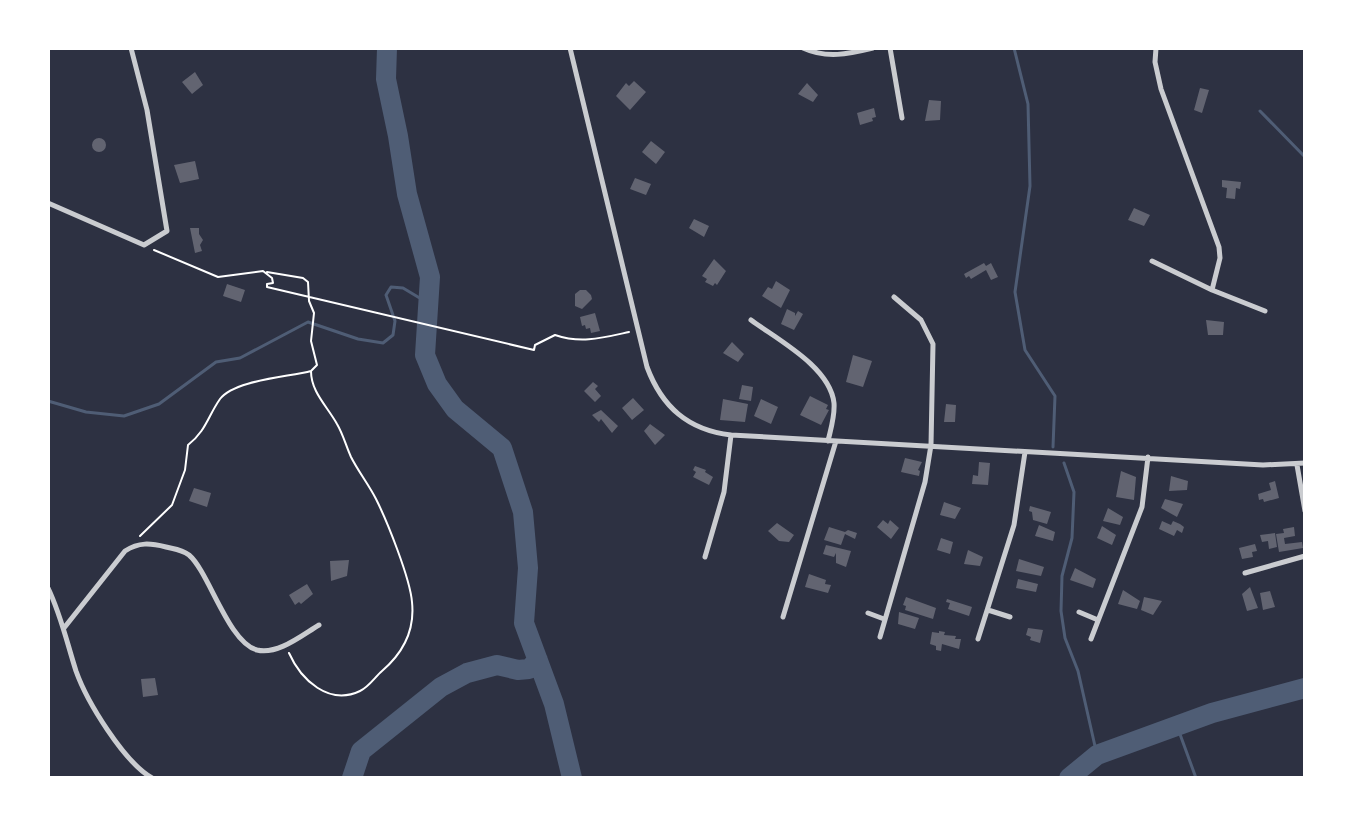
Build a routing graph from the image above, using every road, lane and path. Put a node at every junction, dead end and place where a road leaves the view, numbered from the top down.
1 (131, 48) edge
2 (570, 48) edge
3 (803, 48) edge
4 (873, 48) edge
5 (890, 48) edge
6 (1156, 48) edge
7 (902, 118) dead end
8 (48, 203) edge
9 (144, 245) junction
10 (1152, 261) dead end
11 (263, 271) junction
12 (1212, 290) junction
13 (894, 297) dead end
14 (1265, 311) dead end
15 (751, 320) dead end
16 (638, 329) junction
17 (311, 371) junction
18 (731, 435) junction
19 (828, 441) junction
20 (836, 441) junction
21 (931, 445) junction
22 (1025, 452) junction
23 (1148, 457) junction
24 (1305, 463) edge
25 (1297, 465) junction
26 (1305, 511) edge
27 (136, 544) junction
28 (1305, 556) edge
29 (705, 557) dead end
30 (1245, 573) dead end
31 (48, 588) edge
32 (988, 610) junction
33 (1079, 612) dead end
34 (868, 613) dead end
35 (783, 617) dead end
36 (1010, 617) dead end
37 (884, 619) junction
38 (1098, 620) junction
39 (319, 625) dead end
40 (64, 628) junction
41 (880, 637) dead end
42 (978, 639) dead end
43 (1091, 639) dead end
44 (285, 644) junction
45 (152, 778) edge

1 - 9 street
2 - 16 street
3 - 4 street
5 - 7 street
6 - 12 street
8 - 9 street
9 - 11 path
10 - 12 street
11 - 16 path
11 - 17 path
12 - 14 street
13 - 21 street
15 - 19 street
16 - 18 street
17 - 27 path
17 - 44 path
18 - 19 street
18 - 29 street
19 - 20 street
20 - 21 street
20 - 35 street
21 - 22 street
21 - 37 street
22 - 23 street
22 - 32 street
23 - 25 street
23 - 38 street
24 - 25 street
25 - 26 street
27 - 40 street
27 - 44 street
28 - 30 street
31 - 40 street
32 - 36 street
32 - 42 street
33 - 38 street
34 - 37 street
37 - 41 street
38 - 43 street
39 - 44 street
40 - 45 street

